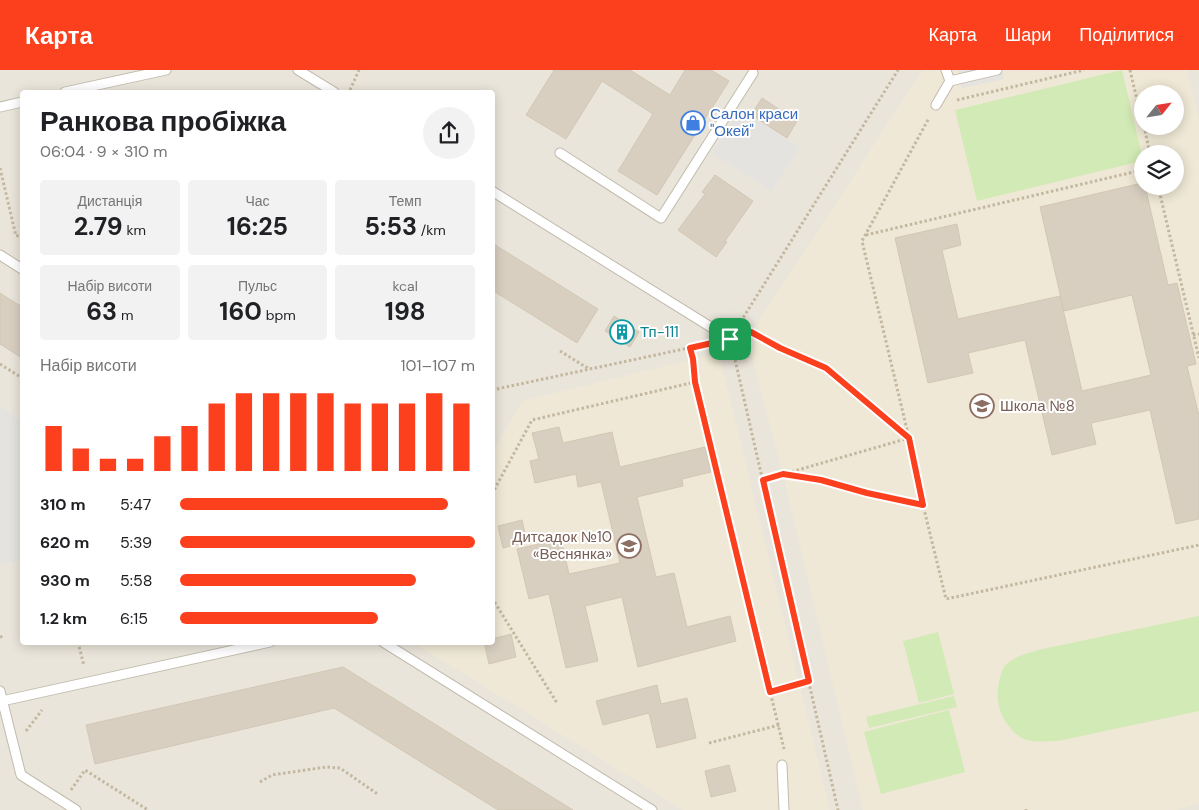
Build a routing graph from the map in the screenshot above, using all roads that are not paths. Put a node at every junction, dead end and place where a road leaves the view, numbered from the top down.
1 (166, 70) edge
2 (298, 70) edge
3 (946, 70) edge
4 (997, 70) edge
5 (752, 71) edge
6 (950, 81) junction
7 (74, 90) edge
8 (331, 90) edge
9 (20, 102) edge
10 (936, 105) road end
11 (0, 107) edge
12 (560, 152) dead end
13 (495, 193) edge
14 (0, 255) edge
15 (20, 268) edge
16 (730, 339) road end
17 (256, 645) edge
18 (388, 645) edge
19 (1, 696) edge
20 (782, 765) road end
21 (76, 810) edge
22 (652, 810) edge
23 (784, 810) edge

1 - 7 lane
2 - 8 lane
3 - 6 lane
4 - 6 lane
5 - 12 lane
6 - 10 lane
9 - 11 lane
13 - 16 lane
14 - 15 lane
17 - 19 lane
18 - 22 lane
19 - 21 lane
20 - 23 lane

